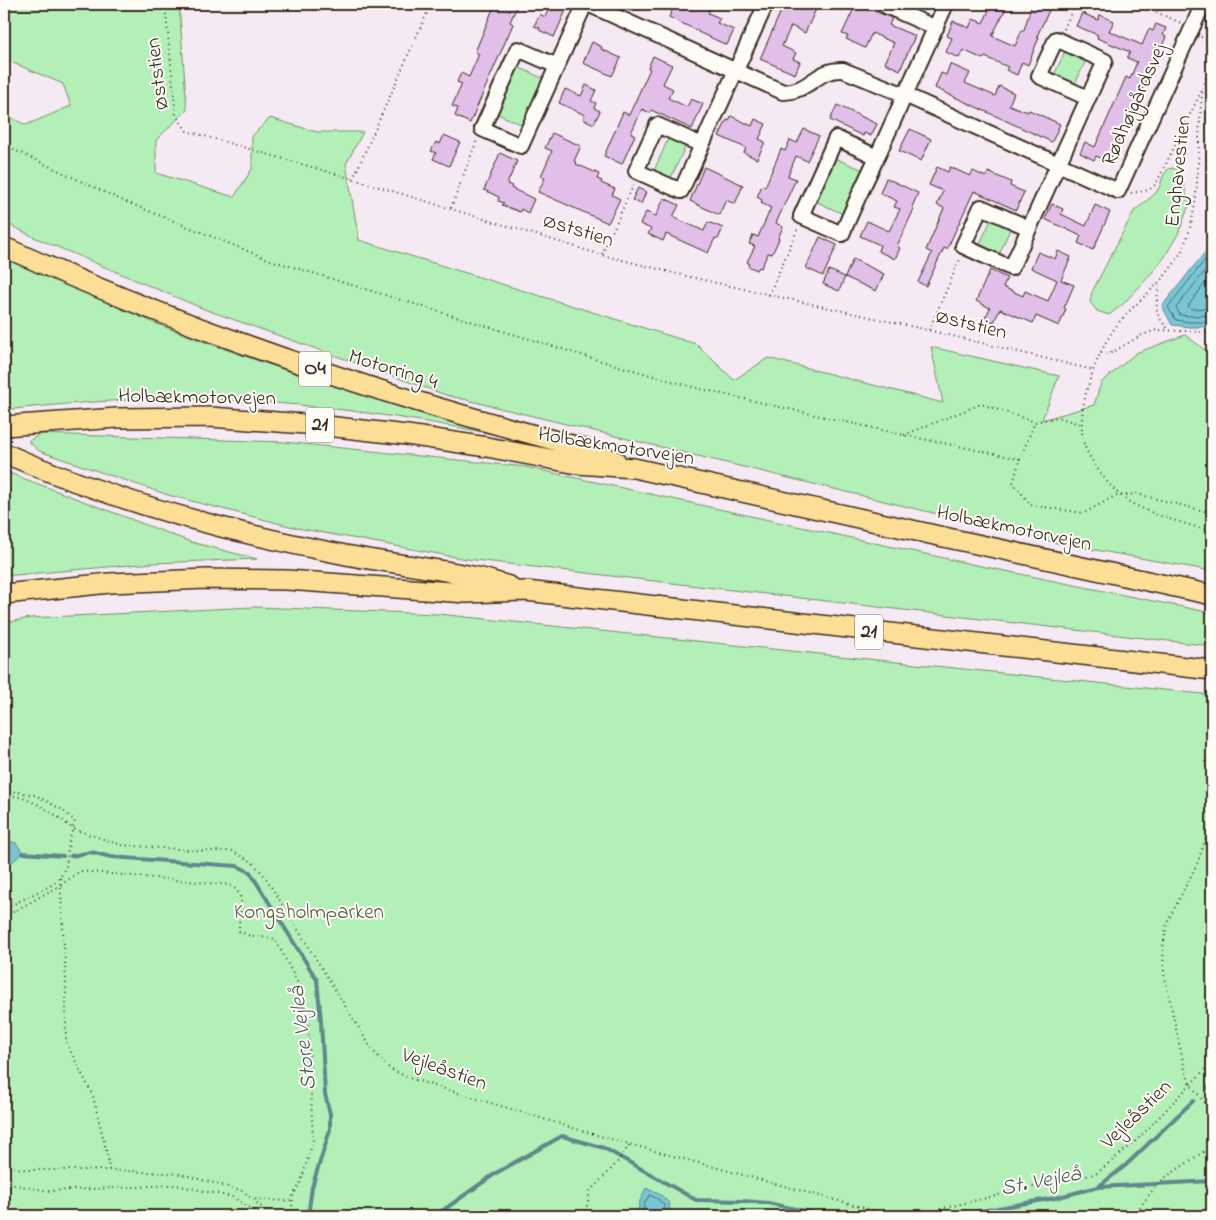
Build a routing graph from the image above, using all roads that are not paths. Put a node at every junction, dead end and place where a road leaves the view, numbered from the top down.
1 (587, 4) edge
2 (766, 4) edge
3 (887, 4) edge
4 (946, 4) edge
5 (1203, 4) edge
6 (936, 28) junction
7 (556, 66) junction
8 (736, 69) junction
9 (905, 95) junction
10 (1088, 98) junction
11 (702, 145) junction
12 (877, 157) junction
13 (1058, 165) junction
14 (1029, 228) junction
15 (4, 247) edge
16 (4, 426) edge
17 (4, 453) edge
18 (634, 468) junction
19 (526, 591) junction
20 (4, 594) edge
21 (1212, 595) edge
22 (1212, 670) edge

1 - 7 street, Rødhøjgårdsvej
1 - 8 street, Rødhøjgårdsvej
2 - 8 street
3 - 6 street
4 - 6 street
5 - 13 street, Rødhøjgårdsvej
6 - 9 street
7 - 7 street, Rødhøjgårdsvej
8 - 9 street, Rødhøjgårdsvej
8 - 11 street
9 - 12 street
9 - 13 street, Rødhøjgårdsvej
10 - 10 street
10 - 13 street
11 - 11 street
12 - 12 street
13 - 14 street
14 - 14 street
15 - 18 highway, Motorring 4 / O4
16 - 18 highway, Holbækmotorvejen / 21
17 - 19 highway
18 - 21 highway, Holbækmotorvejen / 21
19 - 20 highway, 21
19 - 22 highway, 21

